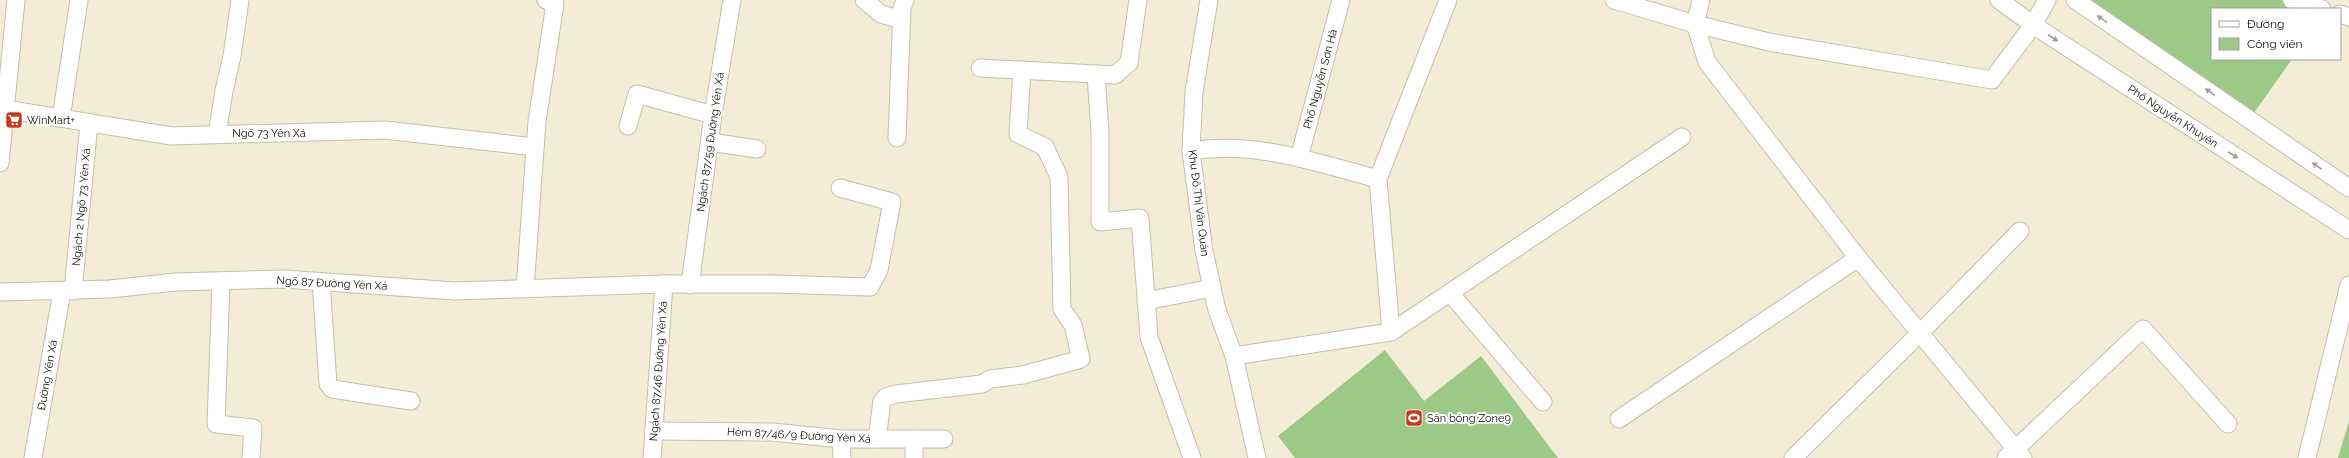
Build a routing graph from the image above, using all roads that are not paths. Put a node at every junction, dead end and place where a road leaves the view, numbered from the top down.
1 (16, 0) edge
2 (79, 0) edge
3 (240, 0) edge
4 (546, 0) edge
5 (732, 0) edge
6 (864, 0) edge
7 (905, 0) edge
8 (1138, 0) edge
9 (1209, 0) edge
10 (1341, 0) edge
11 (1448, 0) edge
12 (1614, 0) edge
13 (1701, 0) edge
14 (1999, 0) edge
15 (2047, 0) edge
16 (2075, 0) edge
17 (2292, 0) edge
18 (2316, 5) edge
19 (902, 20) junction
20 (1694, 24) junction
21 (2033, 25) junction
22 (980, 68) dead end
23 (1022, 71) junction
24 (1096, 74) junction
25 (5, 109) junction
26 (713, 115) junction
27 (61, 118) junction
28 (89, 123) junction
29 (628, 126) dead end
30 (217, 134) junction
31 (1, 136) edge
32 (1682, 137) dead end
33 (897, 138) dead end
34 (710, 142) junction
35 (535, 147) junction
36 (757, 149) dead end
37 (1191, 151) junction
38 (1299, 158) junction
39 (0, 163) edge
40 (1378, 179) junction
41 (840, 188) dead end
42 (2349, 188) edge
43 (2349, 230) edge
44 (2020, 231) dead end
45 (1858, 258) junction
46 (221, 281) junction
47 (321, 282) junction
48 (664, 284) junction
49 (690, 285) junction
50 (2349, 285) edge
51 (1212, 288) junction
52 (525, 289) junction
53 (67, 291) junction
54 (0, 292) edge
55 (1451, 294) junction
56 (1146, 301) junction
57 (1391, 332) junction
58 (1920, 333) junction
59 (1234, 356) junction
60 (412, 401) dead end
61 (1543, 402) dead end
62 (1619, 419) dead end
63 (2228, 424) dead end
64 (653, 431) junction
65 (841, 438) junction
66 (877, 439) junction
67 (914, 439) junction
68 (944, 439) dead end
69 (2015, 455) edge
70 (33, 458) edge
71 (251, 458) edge
72 (652, 458) edge
73 (842, 458) edge
74 (914, 458) edge
75 (1192, 458) edge
76 (1257, 458) edge
77 (1793, 458) edge
78 (2307, 458) edge

1 - 25 street
2 - 27 street
3 - 30 street
4 - 35 street
5 - 26 street, Ngách 87/59 Đường Yên Xá
6 - 19 street
7 - 19 street
8 - 24 street
9 - 37 street, Khu Đô Thị Văn Quán
10 - 38 street, Phố Nguyễn Sơn Hà
11 - 40 street
12 - 20 street
13 - 20 street
14 - 21 street, Phố Nguyễn Khuyến
15 - 21 street
42 -> 16 street
17 - 18 street
19 - 33 street
20 - 21 street
20 - 45 street
21 -> 43 street, Phố Nguyễn Khuyến
22 - 23 street
23 - 24 street
23 - 66 street
24 - 56 street
25 - 27 street, Ngõ 73 Yên Xá
25 - 31 street
26 - 29 street
26 - 34 street, Ngách 87/59 Đường Yên Xá
27 - 28 street, Ngõ 73 Yên Xá
28 - 30 street, Ngõ 73 Yên Xá
28 - 53 street, Ngách 2 Ngõ 73 Yên Xá
30 - 35 street, Ngõ 73 Yên Xá
31 - 39 street
32 - 55 street
34 - 36 street
34 - 49 street, Ngách 87/59 Đường Yên Xá
35 - 52 street
37 - 38 street
37 - 51 street, Khu Đô Thị Văn Quán
38 - 40 street
40 - 57 street
41 - 49 street, Ngõ 87 Đường Yên Xá
44 - 58 street
45 - 58 street
45 - 62 street
46 - 47 street, Ngõ 87 Đường Yên Xá
46 - 53 street, Ngõ 87 Đường Yên Xá
46 - 71 street
47 - 52 street, Ngõ 87 Đường Yên Xá
47 - 60 street
48 - 49 street, Ngõ 87 Đường Yên Xá
48 - 52 street, Ngõ 87 Đường Yên Xá
48 - 64 street, Ngách 87/46 Đường Yên Xá
50 - 78 street
51 - 56 street
51 - 59 street, Khu Đô Thị Văn Quán
53 - 54 street, Ngõ 87 Đường Yên Xá
53 - 70 street, Đường Yên Xá
55 - 57 street
55 - 61 street
56 - 75 street
57 - 59 street
58 - 69 street
58 - 77 street
59 - 76 street, Khu Đô Thị Văn Quán
63 - 69 street
64 - 65 street, Hẻm 87/46/9 Đường Yên Xá
64 - 72 street, Ngách 87/46 Đường Yên Xá
65 - 66 street, Hẻm 87/46/9 Đường Yên Xá
65 - 73 street
66 - 67 street, Hẻm 87/46/9 Đường Yên Xá
67 - 68 street, Hẻm 87/46/9 Đường Yên Xá
67 - 74 street

